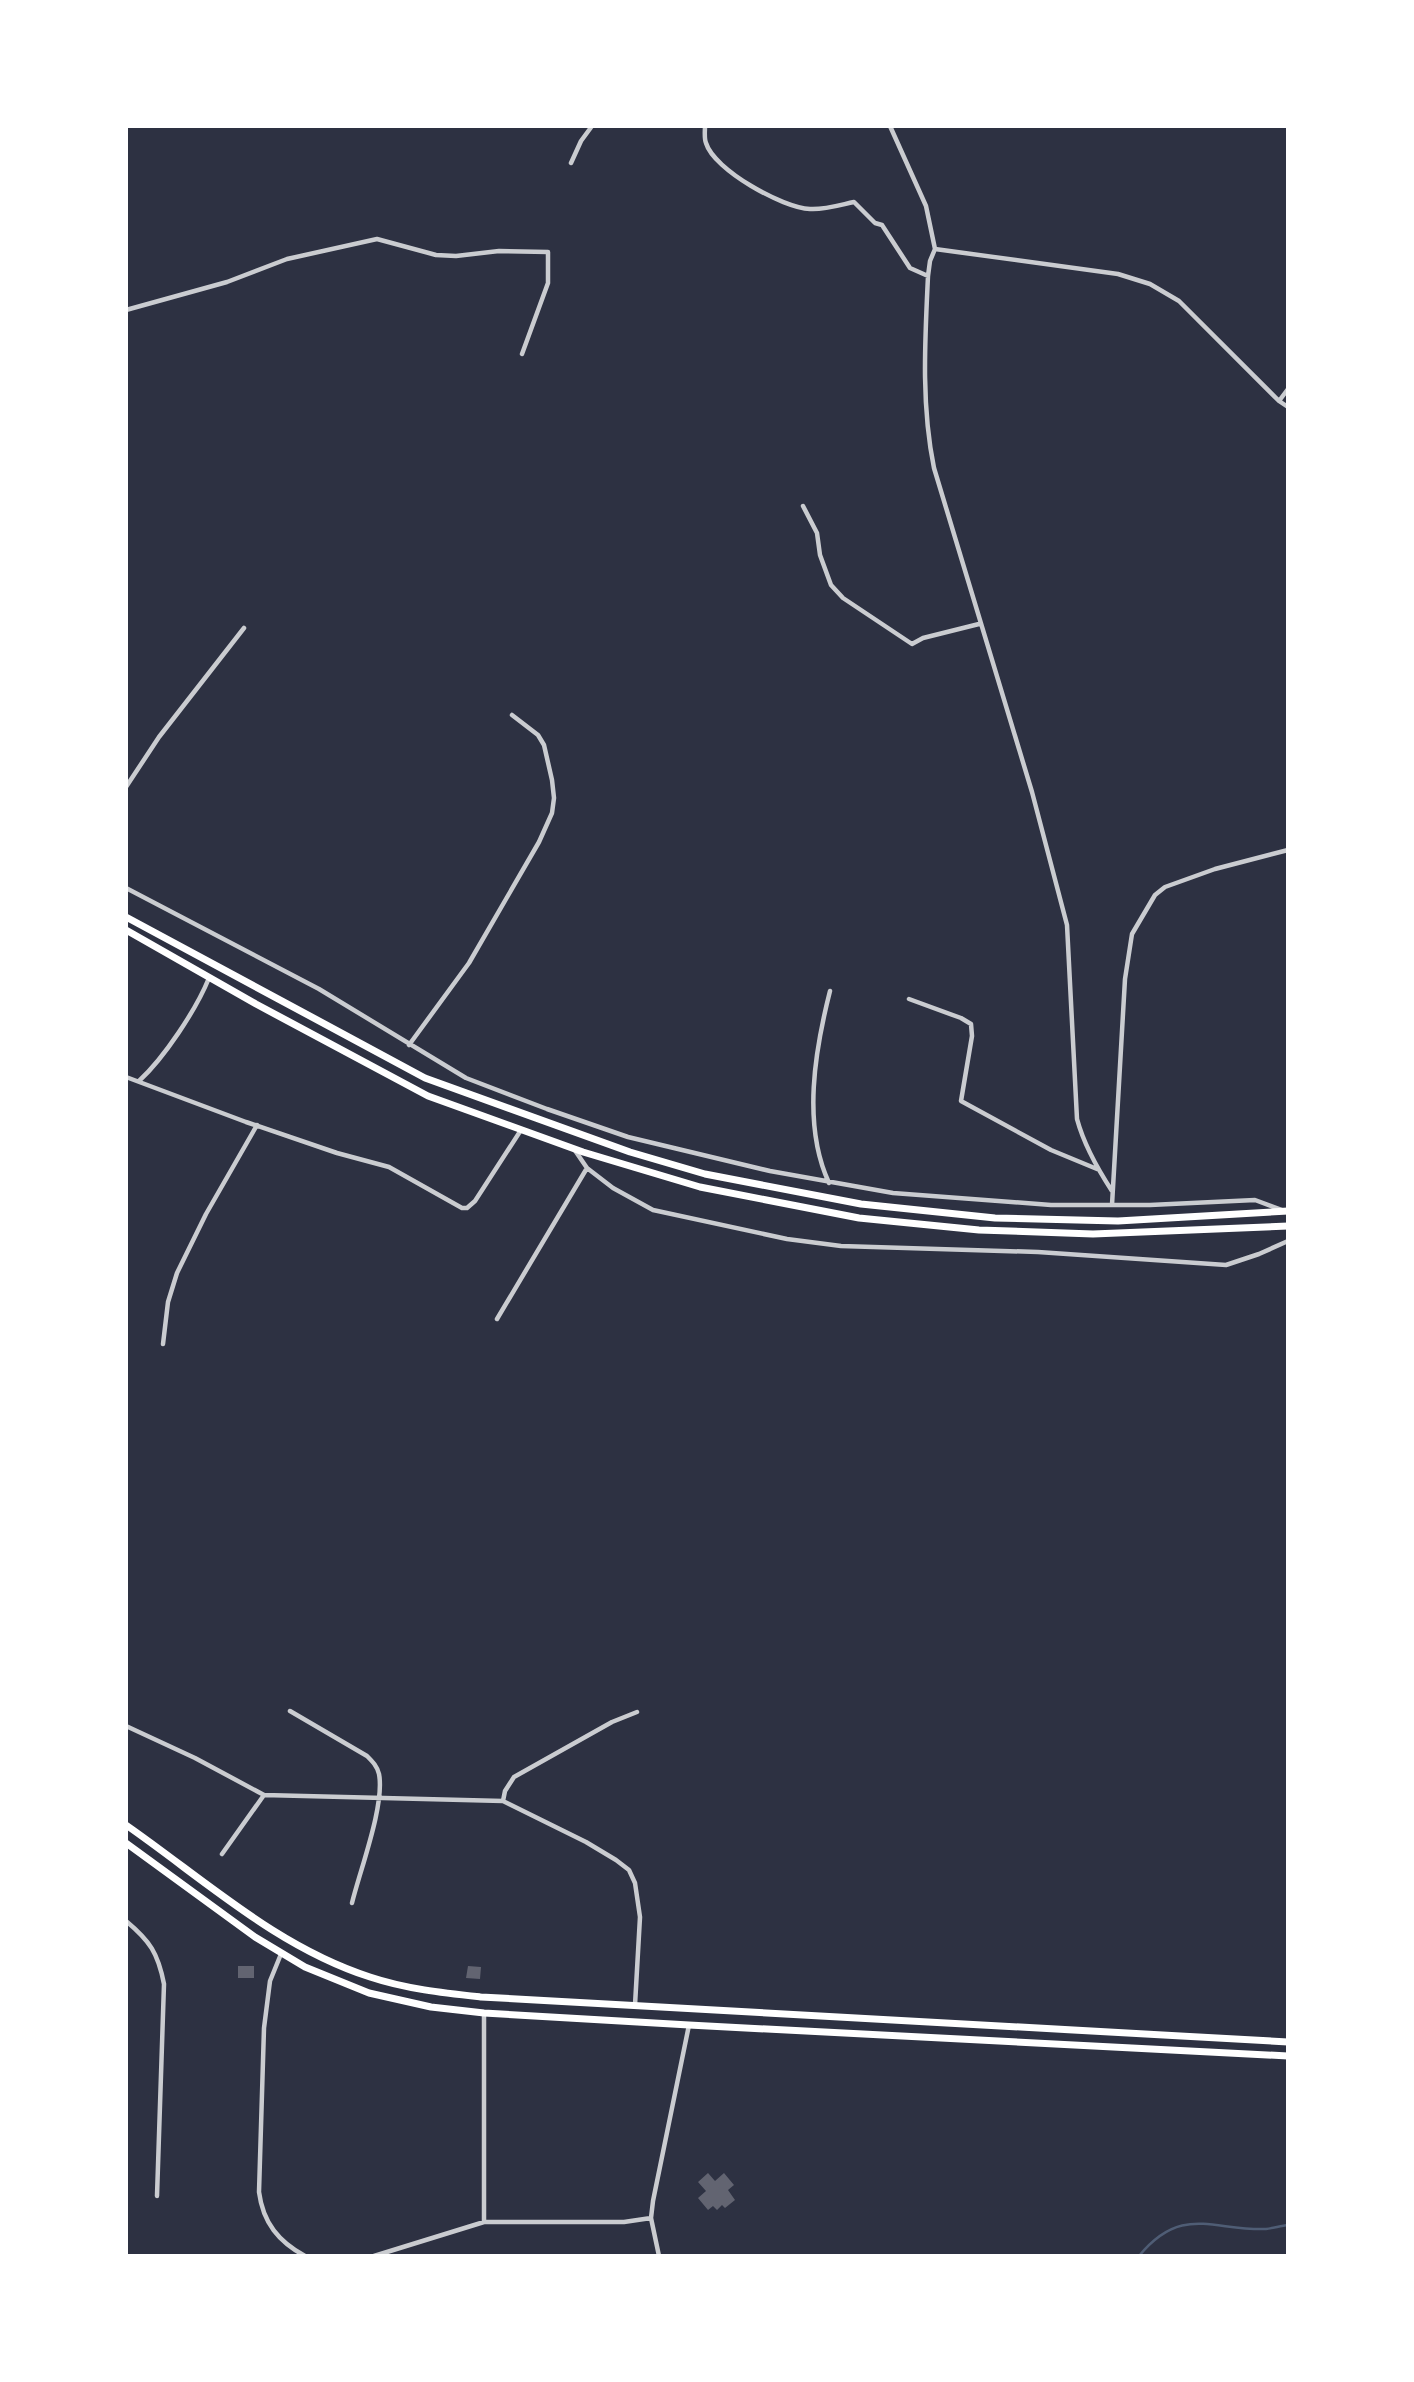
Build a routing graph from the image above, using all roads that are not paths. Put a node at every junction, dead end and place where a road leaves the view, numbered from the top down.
1 (592, 126) edge
2 (705, 126) edge
3 (890, 126) edge
4 (571, 163) dead end
5 (935, 249) junction
6 (928, 276) junction
7 (126, 310) edge
8 (522, 354) dead end
9 (1288, 389) edge
10 (1279, 401) junction
11 (1288, 407) edge
12 (803, 506) dead end
13 (979, 624) junction
14 (244, 628) dead end
15 (512, 715) dead end
16 (126, 787) edge
17 (1288, 850) edge
18 (126, 888) edge
19 (126, 917) edge
20 (126, 930) edge
21 (209, 978) junction
22 (830, 992) dead end
23 (909, 999) dead end
24 (410, 1045) junction
25 (126, 1077) edge
26 (139, 1081) junction
27 (257, 1125) junction
28 (521, 1130) junction
29 (573, 1149) junction
30 (587, 1168) junction
31 (1097, 1169) junction
32 (829, 1183) junction
33 (1112, 1191) junction
34 (1112, 1205) junction
35 (1287, 1211) edge
36 (1288, 1226) edge
37 (1288, 1241) edge
38 (497, 1319) dead end
39 (163, 1344) dead end
40 (290, 1711) dead end
41 (637, 1712) dead end
42 (126, 1726) edge
43 (264, 1795) junction
44 (380, 1797) junction
45 (503, 1801) junction
46 (126, 1825) edge
47 (126, 1843) edge
48 (222, 1854) dead end
49 (352, 1903) dead end
50 (126, 1921) edge
51 (281, 1954) junction
52 (635, 2006) junction
53 (484, 2012) junction
54 (689, 2025) junction
55 (1288, 2042) edge
56 (1288, 2056) edge
57 (157, 2196) dead end
58 (651, 2218) junction
59 (484, 2222) junction
60 (305, 2256) edge
61 (374, 2256) edge
62 (659, 2256) edge

1 - 4 street
2 - 6 street
3 - 5 street
5 - 6 street
5 - 10 street
6 - 13 street
7 - 8 street
9 - 10 street
10 - 11 street
12 - 13 street
13 - 31 street
14 - 16 street
15 - 24 street
17 - 33 street
18 - 24 street
19 - 35 main road
20 - 21 main road
21 - 26 street
21 - 28 main road
22 - 32 street
23 - 31 street
24 - 32 street
25 - 26 street
26 - 27 street
27 - 28 street
27 - 39 street
28 - 29 main road
29 - 30 street
29 - 36 main road
30 - 37 street
30 - 38 street
31 - 33 street
32 - 34 street
33 - 34 street
34 - 35 street
40 - 44 street
41 - 45 street
42 - 43 street
43 - 44 street
43 - 48 street
44 - 45 street
44 - 49 street
45 - 52 street
46 - 52 main road
47 - 51 main road
50 - 57 street
51 - 53 main road
51 - 60 street
52 - 55 main road
53 - 54 main road
53 - 59 street
54 - 56 main road
54 - 58 street
58 - 59 street
58 - 62 street
59 - 61 street

